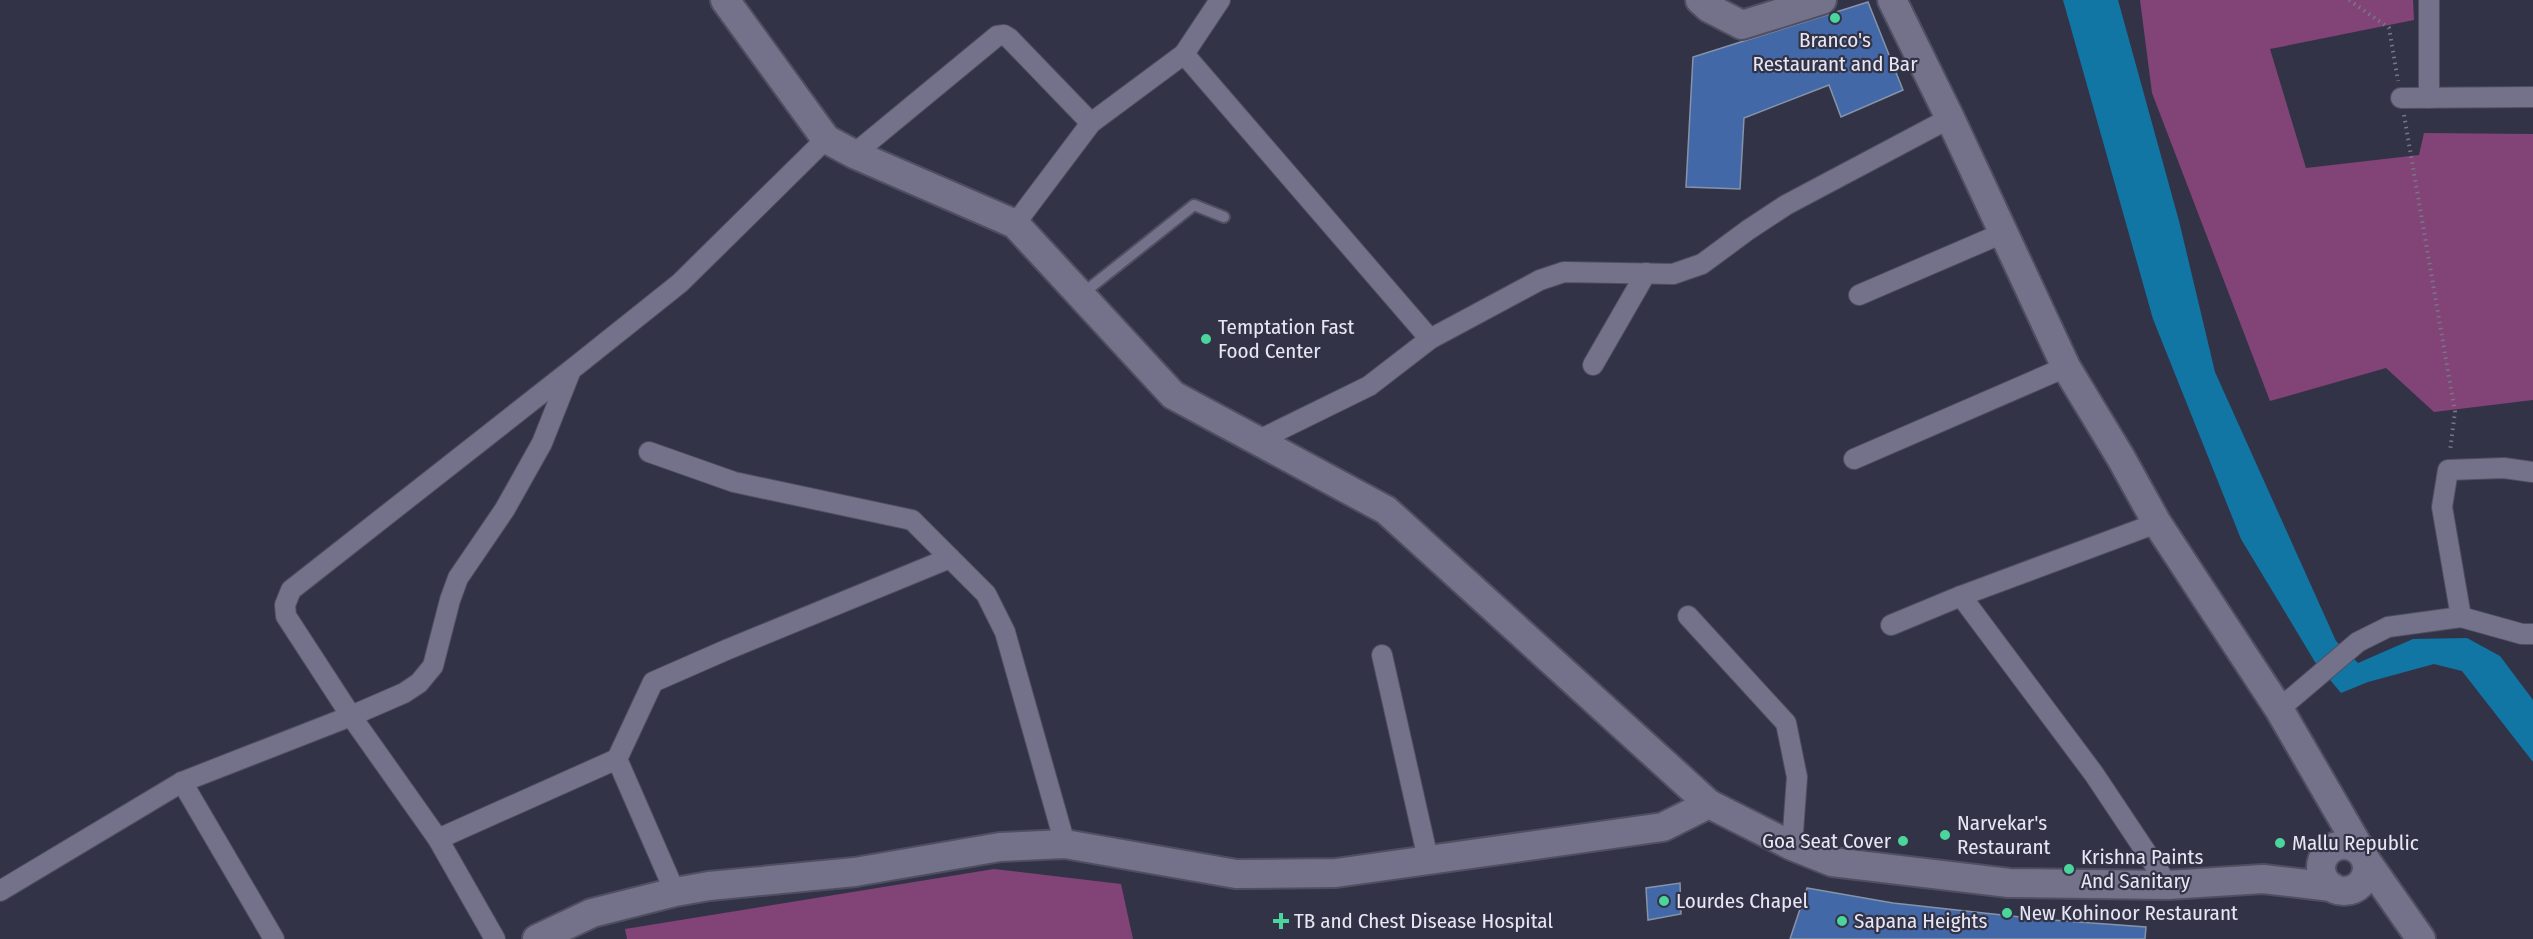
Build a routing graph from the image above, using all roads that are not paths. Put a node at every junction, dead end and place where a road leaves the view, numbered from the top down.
1 (725, 0) edge
2 (1220, 0) edge
3 (1700, 0) edge
4 (1822, 0) edge
5 (1892, 0) edge
6 (2429, 0) edge
7 (1184, 54) junction
8 (2533, 97) edge
9 (2401, 98) road end
10 (2429, 98) junction
11 (1950, 118) junction
12 (1091, 123) junction
13 (826, 139) junction
14 (854, 154) junction
15 (1224, 217) dead end
16 (1015, 224) junction
17 (2003, 233) junction
18 (1646, 273) junction
19 (1081, 295) junction
20 (1859, 295) dead end
21 (1430, 339) junction
22 (1593, 365) dead end
23 (2066, 367) junction
24 (571, 370) junction
25 (1257, 441) junction
26 (649, 452) dead end
27 (1854, 459) dead end
28 (2533, 472) edge
29 (2157, 523) junction
30 (950, 558) junction
31 (1960, 596) junction
32 (1688, 616) dead end
33 (2461, 616) junction
34 (1891, 625) dead end
35 (2533, 633) edge
36 (1382, 655) dead end
37 (2279, 709) junction
38 (351, 716) junction
39 (617, 759) junction
40 (182, 782) junction
41 (1709, 804) junction
42 (2336, 805) junction
43 (438, 839) junction
44 (1065, 844) junction
45 (1792, 846) junction
46 (2328, 852) junction
47 (2365, 858) junction
48 (1428, 859) junction
49 (2264, 879) junction
50 (2168, 885) junction
51 (2341, 889) junction
52 (0, 891) edge
53 (675, 892) junction
54 (2418, 935) edge
55 (274, 939) edge
56 (495, 939) edge
57 (537, 939) edge

1 - 13 main road
2 - 7 street
3 - 4 main road
5 - 11 main road
6 - 10 street
7 - 12 street
7 - 21 street
8 - 10 street
9 - 10 street
11 - 17 main road
11 - 18 street
12 - 14 street
12 - 16 street
13 - 14 main road
13 - 24 street
14 - 16 main road
15 - 19 lane
16 - 19 main road
17 - 20 street
17 - 23 main road
18 - 21 street
18 - 22 street
19 - 25 main road
21 - 25 street
23 - 27 street
23 - 29 main road
24 - 38 street
24 - 38 street
25 - 41 main road
26 - 30 street
28 - 33 street
29 - 31 street
29 - 37 main road
30 - 39 street
30 - 44 street
31 - 34 street
31 - 50 street
32 - 45 street
33 - 35 street
33 - 37 street
36 - 48 street
37 - 42 main road
38 - 40 street
38 - 43 street
39 - 43 street
39 - 53 street
40 - 52 street
40 - 55 street
41 - 45 main road
41 - 48 main road
42 - 46 main road
42 - 47 main road
43 - 56 street
44 - 48 main road
44 - 53 main road
45 - 50 main road
46 - 47 main road
46 - 49 main road
46 - 51 main road
47 - 51 main road
47 - 54 main road
49 - 50 main road
49 - 51 main road
51 - 54 main road
53 - 57 main road

